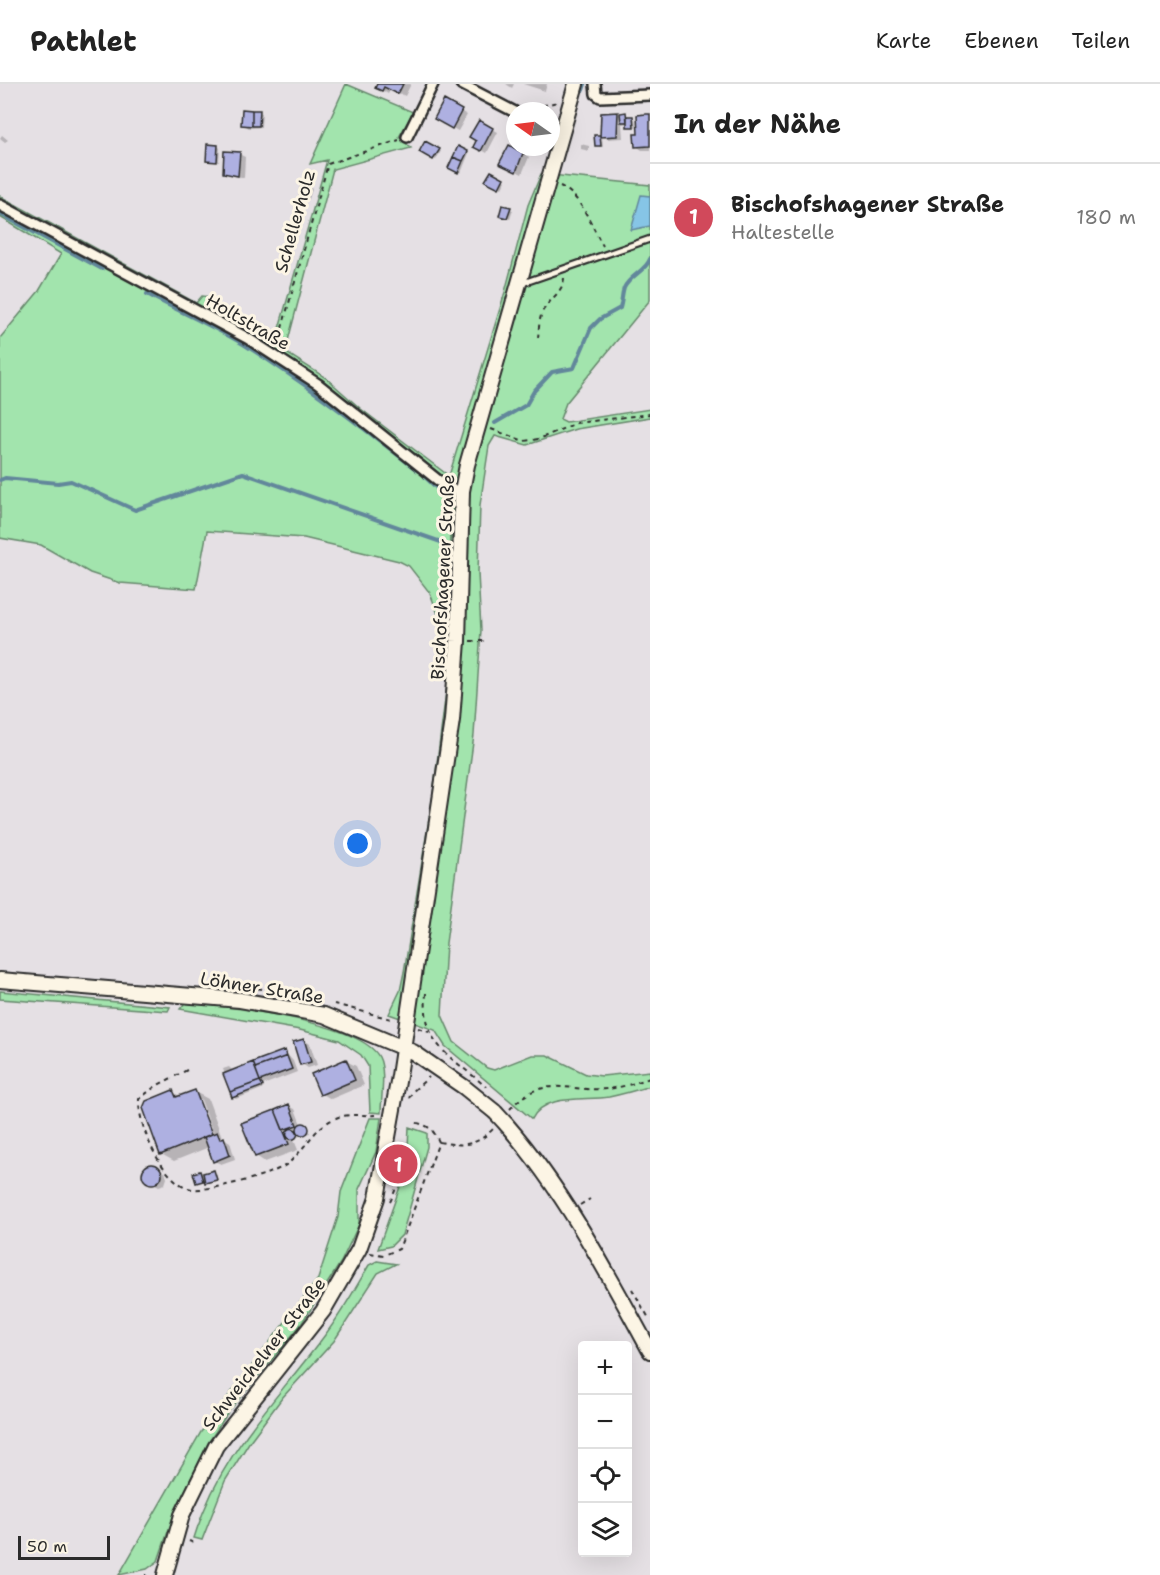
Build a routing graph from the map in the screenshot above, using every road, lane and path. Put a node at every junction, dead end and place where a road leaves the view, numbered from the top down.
1 (433, 84) edge
2 (461, 84) edge
3 (576, 84) edge
4 (595, 84) edge
5 (650, 95) edge
6 (572, 101) junction
7 (556, 102) edge
8 (506, 107) edge
9 (560, 124) edge
10 (407, 136) joint
11 (550, 156) edge
12 (557, 184) dead end
13 (0, 206) edge
14 (650, 239) edge
15 (607, 254) junction
16 (564, 271) junction
17 (517, 285) junction
18 (538, 338) dead end
19 (273, 355) junction
20 (650, 414) edge
21 (476, 425) junction
22 (462, 491) junction
23 (0, 980) edge
24 (429, 1032) dead end
25 (403, 1047) junction
26 (443, 1054) dead end
27 (187, 1071) dead end
28 (650, 1078) edge
29 (377, 1115) dead end
30 (501, 1119) junction
31 (413, 1122) dead end
32 (439, 1142) junction
33 (369, 1253) dead end
34 (650, 1351) edge
35 (165, 1575) edge

1 - 10 street
2 - 8 street
3 - 6 street, Bischofshagener Straße
4 - 5 street
6 - 7 path
6 - 9 street, Bischofshagener Straße
10 - 19 path, Schellerholz
11 - 17 street, Bischofshagener Straße
12 - 15 path
13 - 19 street, Holtstraße
14 - 15 lane
15 - 16 lane
16 - 17 lane
16 - 18 path
17 - 21 street, Bischofshagener Straße
19 - 22 street, Holtstraße
20 - 21 path
21 - 22 street, Bischofshagener Straße
22 - 25 street, Bischofshagener Straße
23 - 25 street, Löhner Straße
24 - 26 path
25 - 30 street, Löhner Straße
25 - 35 street, Schweichelner Straße
27 - 29 path
28 - 30 path
30 - 32 path
30 - 34 street, Löhner Straße
31 - 32 path
32 - 33 path

